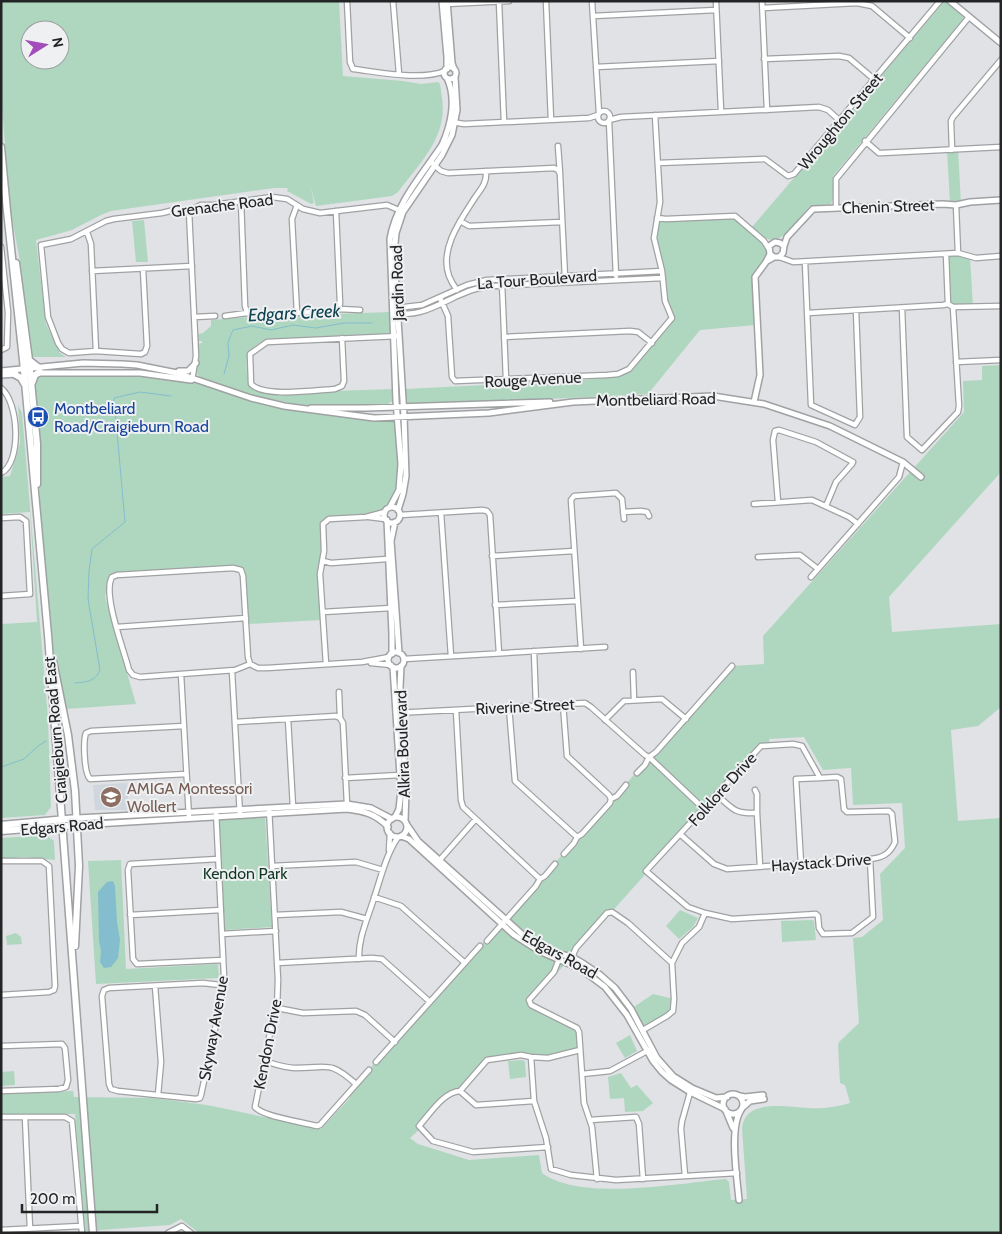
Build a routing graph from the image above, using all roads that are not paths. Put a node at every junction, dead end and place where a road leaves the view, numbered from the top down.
1 (346, 1) edge
2 (393, 1) edge
3 (509, 1) edge
4 (546, 1) edge
5 (592, 1) edge
6 (716, 1) edge
7 (762, 1) edge
8 (940, 1) edge
9 (950, 1) edge
10 (499, 2) edge
11 (445, 3) edge
12 (763, 8) junction
13 (716, 10) junction
14 (593, 16) junction
15 (969, 17) junction
16 (910, 38) junction
17 (1001, 43) edge
18 (764, 59) junction
19 (1001, 60) edge
20 (719, 61) junction
21 (596, 67) junction
22 (454, 69) junction
23 (399, 74) junction
24 (446, 74) junction
25 (455, 77) junction
26 (875, 80) junction
27 (599, 102) junction
28 (721, 109) junction
29 (767, 110) junction
30 (607, 113) junction
31 (599, 114) junction
32 (656, 115) junction
33 (621, 117) junction
34 (589, 118) junction
35 (551, 120) junction
36 (609, 121) junction
37 (840, 121) junction
38 (453, 122) junction
39 (504, 122) junction
40 (602, 123) junction
41 (609, 133) junction
42 (865, 141) junction
43 (558, 146) dead end
44 (1, 147) edge
45 (1001, 147) edge
46 (952, 150) junction
47 (658, 163) junction
48 (432, 164) junction
49 (486, 172) junction
50 (560, 174) junction
51 (1001, 200) edge
52 (241, 202) junction
53 (956, 205) junction
54 (297, 206) junction
55 (836, 208) junction
56 (189, 211) junction
57 (336, 211) junction
58 (401, 211) junction
59 (657, 218) junction
60 (460, 221) junction
61 (562, 222) junction
62 (87, 232) junction
63 (787, 237) junction
64 (764, 241) junction
65 (775, 243) junction
66 (784, 246) junction
67 (1, 247) edge
68 (775, 254) junction
69 (946, 254) junction
70 (958, 254) junction
71 (1001, 256) edge
72 (805, 262) junction
73 (192, 266) junction
74 (143, 269) junction
75 (92, 271) junction
76 (662, 271) junction
77 (616, 273) junction
78 (565, 276) junction
79 (663, 278) junction
80 (501, 279) junction
81 (616, 280) junction
82 (565, 282) junction
83 (502, 285) junction
84 (456, 290) junction
85 (459, 295) junction
86 (440, 298) junction
87 (7, 300) junction
88 (1, 301) edge
89 (443, 303) junction
90 (948, 304) junction
91 (1001, 306) edge
92 (954, 307) junction
93 (902, 308) junction
94 (339, 309) junction
95 (360, 310) dead end
96 (396, 310) junction
97 (856, 310) junction
98 (247, 313) junction
99 (297, 313) junction
100 (808, 313) junction
101 (215, 316) dead end
102 (225, 316) dead end
103 (194, 317) junction
104 (396, 336) junction
105 (504, 337) junction
106 (342, 338) junction
107 (652, 343) junction
108 (1, 350) edge
109 (96, 351) junction
110 (26, 360) junction
111 (1001, 360) edge
112 (956, 362) junction
113 (196, 363) junction
114 (122, 364) junction
115 (39, 370) junction
116 (1, 371) edge
117 (27, 371) junction
118 (14, 372) junction
119 (1, 375) edge
120 (192, 379) junction
121 (506, 379) junction
122 (28, 386) junction
123 (1, 388) edge
124 (251, 398) junction
125 (573, 402) junction
126 (754, 402) junction
127 (400, 407) junction
128 (401, 416) junction
129 (903, 462) junction
130 (1, 473) edge
131 (921, 477) dead end
132 (778, 502) junction
133 (754, 504) dead end
134 (826, 506) junction
135 (390, 508) junction
136 (385, 512) junction
137 (623, 512) junction
138 (399, 513) junction
139 (441, 513) junction
140 (649, 516) dead end
141 (366, 517) junction
142 (1, 518) edge
143 (624, 519) dead end
144 (386, 520) junction
145 (395, 522) junction
146 (858, 524) junction
147 (574, 550) junction
148 (492, 556) junction
149 (758, 557) dead end
150 (387, 559) junction
151 (322, 561) junction
152 (818, 569) junction
153 (811, 576) dead end
154 (1, 596) edge
155 (577, 601) junction
156 (495, 605) junction
157 (391, 608) junction
158 (323, 612) junction
159 (246, 618) junction
160 (117, 627) junction
161 (48, 635) junction
162 (605, 648) dead end
163 (580, 649) junction
164 (534, 651) junction
165 (399, 653) junction
166 (499, 654) junction
167 (390, 655) junction
168 (451, 656) junction
169 (404, 660) junction
170 (362, 662) junction
171 (250, 664) junction
172 (326, 664) junction
173 (392, 666) junction
174 (401, 666) junction
175 (732, 666) dead end
176 (232, 671) junction
177 (633, 672) dead end
178 (181, 674) junction
179 (339, 692) dead end
180 (634, 700) junction
181 (563, 704) junction
182 (536, 706) junction
183 (509, 707) junction
184 (456, 710) junction
185 (399, 712) junction
186 (340, 718) junction
187 (288, 719) junction
188 (686, 719) junction
189 (605, 720) junction
190 (235, 722) junction
191 (184, 726) junction
192 (649, 757) junction
193 (637, 773) dead end
194 (186, 774) junction
195 (400, 775) junction
196 (345, 778) junction
197 (820, 778) junction
198 (626, 785) dead end
199 (755, 790) dead end
200 (717, 795) junction
201 (611, 799) junction
202 (347, 804) junction
203 (293, 807) junction
204 (704, 809) junction
205 (269, 811) junction
206 (240, 812) junction
207 (757, 813) junction
208 (216, 814) junction
209 (188, 815) junction
210 (394, 818) junction
211 (475, 820) junction
212 (77, 821) junction
213 (62, 823) junction
214 (406, 823) junction
215 (1, 824) edge
216 (389, 830) junction
217 (1, 831) edge
218 (681, 835) junction
219 (400, 836) junction
220 (576, 837) junction
221 (564, 854) dead end
222 (388, 856) junction
223 (218, 859) junction
224 (870, 859) junction
225 (1, 861) edge
226 (438, 862) junction
227 (555, 864) dead end
228 (802, 864) junction
229 (272, 866) junction
230 (760, 866) junction
231 (383, 870) junction
232 (540, 879) junction
233 (374, 897) junction
234 (221, 910) junction
235 (705, 913) junction
236 (130, 915) junction
237 (275, 915) junction
238 (367, 919) junction
239 (504, 922) junction
240 (276, 931) junction
241 (222, 934) junction
242 (486, 941) dead end
243 (480, 946) dead end
244 (572, 958) junction
245 (359, 959) junction
246 (559, 959) junction
247 (223, 960) junction
248 (277, 963) junction
249 (465, 963) junction
250 (672, 963) junction
251 (74, 974) junction
252 (220, 985) junction
253 (155, 986) junction
254 (1, 994) edge
255 (430, 1002) junction
256 (277, 1008) junction
257 (643, 1030) junction
258 (395, 1042) junction
259 (1, 1046) edge
260 (650, 1049) junction
261 (580, 1050) junction
262 (531, 1057) junction
263 (264, 1062) junction
264 (376, 1062) dead end
265 (369, 1070) dead end
266 (582, 1074) junction
267 (356, 1084) junction
268 (691, 1090) junction
269 (1, 1091) edge
270 (460, 1091) junction
271 (158, 1095) junction
272 (737, 1095) junction
273 (727, 1097) junction
274 (534, 1101) junction
275 (741, 1109) junction
276 (725, 1110) junction
277 (1, 1116) edge
278 (25, 1117) junction
279 (590, 1120) junction
280 (734, 1133) junction
281 (548, 1147) junction
282 (737, 1173) junction
283 (685, 1176) junction
284 (597, 1179) junction
285 (643, 1179) junction
286 (739, 1200) dead end
287 (81, 1226) junction
288 (30, 1229) junction
289 (1, 1230) edge
290 (82, 1233) edge
291 (94, 1233) edge
292 (168, 1233) edge
293 (191, 1233) edge

1 - 23 street
2 - 23 street
3 - 10 street
4 - 35 street
5 - 14 street
6 - 13 street
7 - 12 street
8 - 16 street, Wroughton Street
9 - 15 street
10 - 11 street
10 - 39 street
11 - 22 street
11 - 24 street, Jardin Road
12 - 16 street
12 - 18 street
13 - 14 street
13 - 20 street
14 - 21 street
15 - 17 street
15 - 42 street
16 - 26 street, Wroughton Street
18 - 26 street
18 - 29 street
19 - 46 street
20 - 21 street
20 - 28 street
21 - 27 street
22 - 24 street
22 - 25 street, Jardin Road
23 - 24 street
24 - 25 street
24 - 38 street, Jardin Road
25 - 38 street, Jardin Road
26 - 37 street, Wroughton Street
27 - 30 street
27 - 31 street
28 - 29 street
28 - 32 street
29 - 37 street
30 - 31 street
30 - 33 street
30 - 36 street
31 - 34 street
31 - 40 street
32 - 33 street
32 - 47 street
33 - 36 street
34 - 35 street
34 - 40 street
35 - 39 street
36 - 40 street
36 - 41 street
37 - 47 street, Wroughton Street
38 - 39 street
38 - 48 street, Jardin Road
40 - 41 street
41 - 77 street
42 - 46 street
42 - 55 street
43 - 50 street
44 - 110 main road, Craigieburn Road East
45 - 46 street
47 - 59 street
48 - 49 street
48 - 58 street, Jardin Road
49 - 50 street
49 - 60 street
50 - 61 street
51 - 53 street, Chenin Street
52 - 54 street, Grenache Road
52 - 56 street, Grenache Road
52 - 98 street
53 - 55 street, Chenin Street
53 - 70 street
54 - 57 street, Grenache Road
54 - 99 street
55 - 63 street, Chenin Street
56 - 62 street, Grenache Road
56 - 73 street
57 - 58 street, Grenache Road
57 - 94 street
58 - 96 street, Jardin Road
59 - 64 street
59 - 76 street
60 - 61 street
60 - 84 street
61 - 78 street
62 - 75 street
62 - 109 street, Grenache Road
63 - 65 street, Chenin Street
63 - 66 street, Chenin Street
64 - 65 street
64 - 68 street
65 - 66 street
65 - 68 street
66 - 68 street, Chenin Street
67 - 87 street
68 - 72 street
68 - 126 street
69 - 70 street
69 - 72 street
69 - 90 street
70 - 71 street
72 - 100 street
73 - 74 street
73 - 103 street
74 - 75 street
74 - 109 street
75 - 109 street
76 - 77 street, La Tour Boulevard
76 - 79 street
77 - 78 street, La Tour Boulevard
77 - 81 street
78 - 80 street, La Tour Boulevard
78 - 82 street
79 - 81 street, La Tour Boulevard
79 - 107 street, Rouge Avenue
80 - 83 street
80 - 84 street, La Tour Boulevard
81 - 82 street, La Tour Boulevard
82 - 83 street, La Tour Boulevard
83 - 85 street, La Tour Boulevard
83 - 105 street
84 - 85 street
84 - 86 street, La Tour Boulevard
85 - 89 street, La Tour Boulevard
86 - 89 street, Rouge Avenue
86 - 96 street, La Tour Boulevard
87 - 88 street
87 - 108 street
89 - 96 street, La Tour Boulevard
89 - 121 street, Rouge Avenue
90 - 92 street
90 - 93 street
91 - 92 street
92 - 112 street
93 - 97 street
93 - 112 street
94 - 95 street
94 - 99 street
96 - 104 street, Jardin Road
97 - 100 street
97 - 100 street
98 - 99 street
98 - 102 street
101 - 103 street
103 - 113 street
104 - 106 street
104 - 127 street, Jardin Road
105 - 107 street
105 - 121 street
106 - 106 street
107 - 121 street, Rouge Avenue
110 - 115 main road
110 - 117 main road, Craigieburn Road East
110 - 118 main road
111 - 112 street
113 - 114 street
113 - 120 street
114 - 115 street
114 - 120 street
115 - 117 street
115 - 120 street
115 - 122 main road
116 - 118 street
117 - 118 street
117 - 122 main road, Craigieburn Road East
118 - 119 street
118 - 122 main road
120 - 124 street
122 - 161 main road, Craigieburn Road East
123 - 130 street
124 - 127 street
124 - 128 street, Montbeliard Road
125 - 126 street, Montbeliard Road
125 - 127 street
125 - 128 street, Montbeliard Road
126 - 129 street, Montbeliard Road
127 - 128 street, Jardin Road
128 - 135 street
128 - 138 street
129 - 131 street, Montbeliard Road
129 - 146 street
132 - 133 street
132 - 134 street
132 - 134 street
134 - 146 street
135 - 136 street
135 - 138 street
136 - 141 street
136 - 144 street
137 - 140 street
137 - 143 street
137 - 147 street
138 - 139 street
138 - 145 street
139 - 148 street
139 - 168 street
141 - 144 street
141 - 151 street
142 - 154 street
144 - 145 street
144 - 150 street
145 - 165 street
146 - 152 street
147 - 148 street
147 - 155 street
148 - 156 street
149 - 152 street
150 - 151 street
150 - 157 street
151 - 158 street
152 - 153 street
155 - 156 street
155 - 163 street
156 - 166 street
157 - 158 street
157 - 167 street
158 - 172 street
159 - 160 street
159 - 160 street
159 - 171 street
160 - 178 street
161 - 212 main road, Craigieburn Road East
161 - 213 main road, Craigieburn Road East
162 - 163 street
163 - 164 street
164 - 166 street
164 - 182 street
165 - 167 street
165 - 169 street
166 - 168 street
167 - 170 street
167 - 173 street
168 - 169 street
169 - 174 street
170 - 172 street
170 - 173 street
171 - 172 street
171 - 176 street
173 - 174 street
173 - 185 street, Alkira Boulevard
174 - 185 street, Alkira Boulevard
175 - 188 street
176 - 178 street
176 - 190 street
177 - 180 street
178 - 191 street
179 - 186 street
180 - 188 street
180 - 189 street
181 - 182 street, Riverine Street
181 - 189 street, Riverine Street
181 - 201 street
182 - 183 street, Riverine Street
183 - 184 street, Riverine Street
183 - 220 street
184 - 185 street, Riverine Street
184 - 211 street
185 - 195 street, Alkira Boulevard
185 - 214 street, Alkira Boulevard
186 - 187 street
186 - 196 street
187 - 190 street
187 - 203 street
188 - 192 street
189 - 192 street, Riverine Street
190 - 206 street
191 - 194 street
191 - 194 street
192 - 193 street
192 - 204 street, Riverine Street
194 - 209 street
195 - 196 street
195 - 210 street, Alkira Boulevard
196 - 202 street
197 - 200 street, Folklore Drive
197 - 224 street, Haystack Drive
197 - 228 street
198 - 201 street
199 - 207 street
200 - 204 street, Folklore Drive
200 - 207 street
201 - 220 street
202 - 203 street, Edgars Road
202 - 210 street, Edgars Road
203 - 205 street, Edgars Road
204 - 218 street, Folklore Drive
205 - 206 street, Edgars Road
205 - 216 street, Edgars Road
205 - 229 street, Kendon Drive
206 - 208 street, Edgars Road
207 - 230 street
208 - 209 street, Edgars Road
208 - 223 street, Skyway Avenue
209 - 212 street, Edgars Road
210 - 214 street
210 - 216 street
211 - 226 street
211 - 232 street
212 - 213 main road, Edgars Road
212 - 251 main road, Craigieburn Road East
213 - 215 main road, Edgars Road
213 - 217 main road, Edgars Road
213 - 251 main road, Craigieburn Road East
214 - 219 street
214 - 226 street, Edgars Road
216 - 219 street
216 - 222 street
218 - 230 street, Haystack Drive
218 - 235 street, Folklore Drive
219 - 222 street
219 - 226 street, Edgars Road
220 - 221 street
222 - 231 street
223 - 234 street, Skyway Avenue
223 - 236 street
224 - 228 street, Haystack Drive
224 - 235 street
225 - 254 street
226 - 239 street, Edgars Road
227 - 232 street
228 - 230 street, Haystack Drive
229 - 231 street
229 - 237 street, Kendon Drive
231 - 233 street
232 - 239 street
233 - 238 street
233 - 249 street
234 - 236 street
234 - 241 street, Skyway Avenue
235 - 250 street
236 - 247 street
237 - 238 street
237 - 240 street, Kendon Drive
238 - 245 street
239 - 242 street
239 - 244 street, Edgars Road
239 - 246 street, Edgars Road
240 - 241 street
240 - 248 street, Kendon Drive
241 - 247 street, Skyway Avenue
243 - 249 street
244 - 250 street
244 - 257 street, Edgars Road
245 - 248 street
245 - 255 street
246 - 260 street, Edgars Road
246 - 261 street
247 - 252 street, Skyway Avenue
248 - 256 street, Kendon Drive
249 - 255 street
250 - 257 street
251 - 291 main road, Craigieburn Road East
252 - 253 street
252 - 271 street, Skyway Avenue
253 - 271 street
253 - 271 street
255 - 258 street
256 - 258 street
256 - 263 street, Kendon Drive
257 - 260 street, Edgars Road
258 - 264 street
259 - 269 street
260 - 266 street
260 - 268 street, Edgars Road
261 - 262 street
261 - 266 street
262 - 270 street
262 - 274 street
263 - 267 street
263 - 267 street, Kendon Drive
265 - 267 street, Kendon Drive
266 - 279 street
268 - 273 street, Edgars Road
268 - 276 street, Edgars Road
268 - 283 street
270 - 274 street
270 - 281 street
272 - 273 street
272 - 275 street
272 - 275 street
273 - 276 street
274 - 281 street
275 - 276 street
275 - 280 street
276 - 280 street
277 - 278 street
278 - 287 street
278 - 288 street
279 - 284 street
279 - 285 street
280 - 282 street
281 - 284 street
282 - 283 street
282 - 286 street
283 - 285 street
284 - 285 street
287 - 288 street
287 - 290 street
288 - 289 street
292 - 293 street

